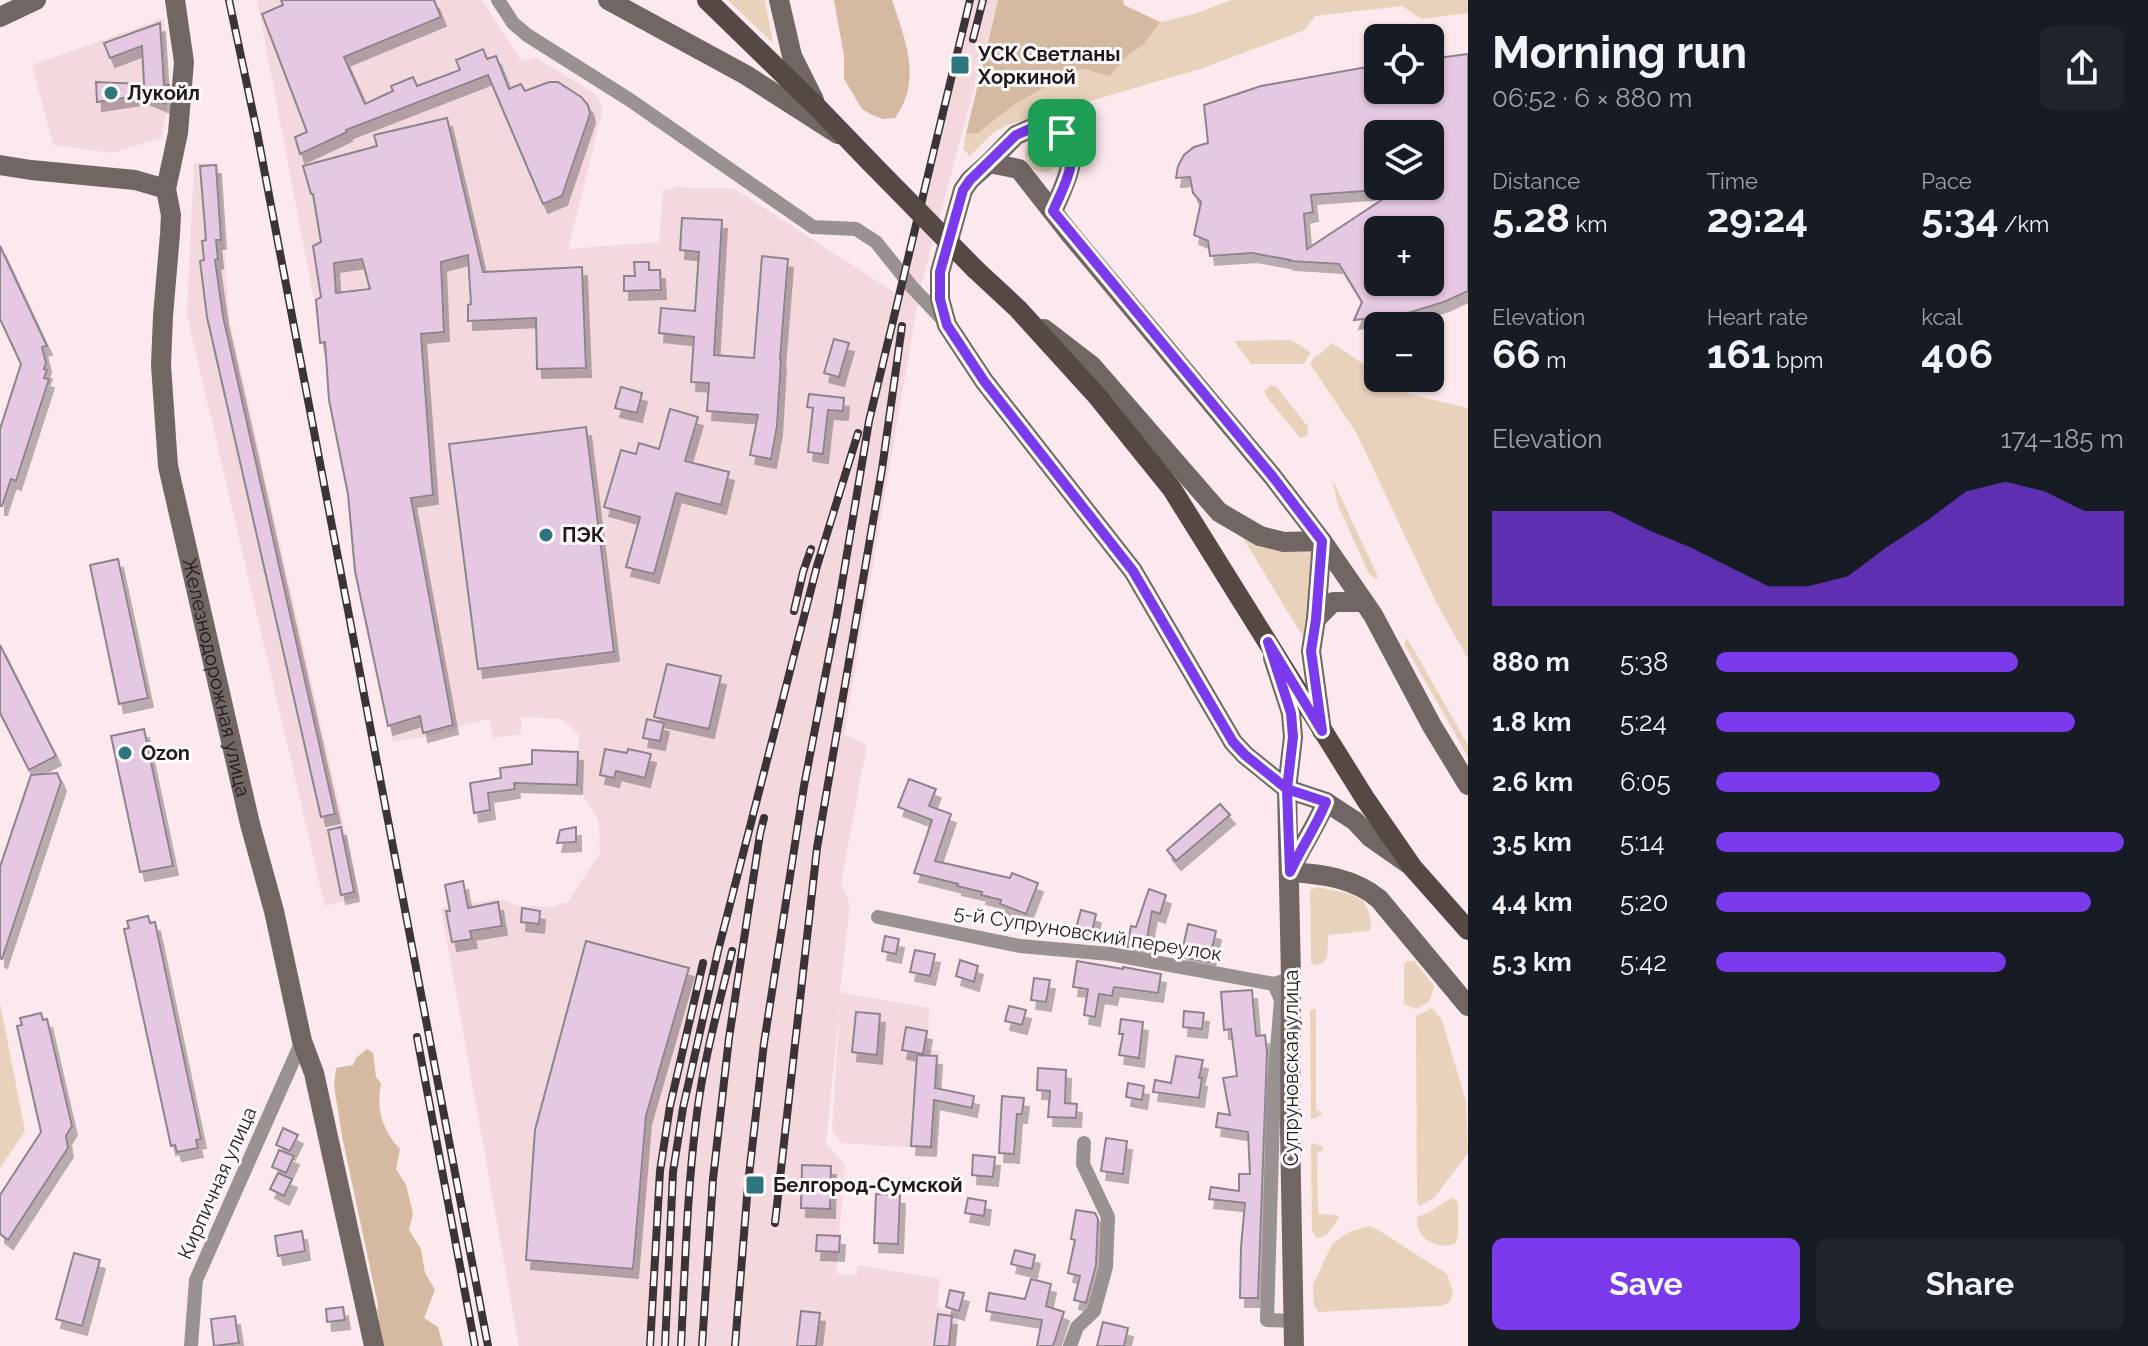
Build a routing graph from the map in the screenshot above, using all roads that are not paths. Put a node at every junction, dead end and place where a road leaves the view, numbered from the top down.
1 (36, 0) edge
2 (175, 0) edge
3 (498, 0) edge
4 (608, 0) edge
5 (707, 0) edge
6 (779, 0) edge
7 (0, 17) edge
8 (817, 107) junction
9 (848, 140) junction
10 (989, 163) junction
11 (0, 165) edge
12 (166, 189) junction
13 (1053, 211) junction
14 (1018, 309) junction
15 (947, 325) junction
16 (1322, 541) junction
17 (1364, 602) junction
18 (1316, 619) junction
19 (1268, 642) junction
20 (1322, 731) junction
21 (1293, 737) junction
22 (1255, 763) junction
23 (1468, 785) edge
24 (1287, 789) junction
25 (1326, 802) junction
26 (1413, 868) junction
27 (1290, 872) junction
28 (878, 917) dead end
29 (1468, 930) edge
30 (1283, 981) junction
31 (1468, 1006) edge
32 (302, 1041) junction
33 (1084, 1143) dead end
34 (191, 1346) edge
35 (374, 1346) edge
36 (1070, 1346) edge
37 (1294, 1346) edge

1 - 7 street
2 - 12 street, Железнодорожная улица
3 - 15 street
4 - 9 street
5 - 8 main road
6 - 8 street
8 - 9 main road
9 - 14 main road, bridge
10 - 13 street
10 - 13 street
10 - 15 street
11 - 12 street
12 - 32 street, Железнодорожная улица
13 - 16 street
14 - 16 street
14 - 19 main road
15 - 22 street
16 - 17 street
16 - 18 street
17 - 18 street
17 - 23 street
18 - 20 street
19 - 20 main road
19 - 21 street, Супруновская улица
20 - 26 main road
21 - 22 street
21 - 24 street, Супруновская улица
22 - 24 street
24 - 25 street
24 - 27 street, Супруновская улица
25 - 26 street
25 - 27 street
26 - 29 main road
27 - 30 street, Супруновская улица
27 - 31 street
28 - 30 street, 5-й Супруновский переулок
30 - 37 street, Супруновская улица
32 - 34 street, Кирпичная улица
32 - 35 street, Железнодорожная улица
33 - 36 street

